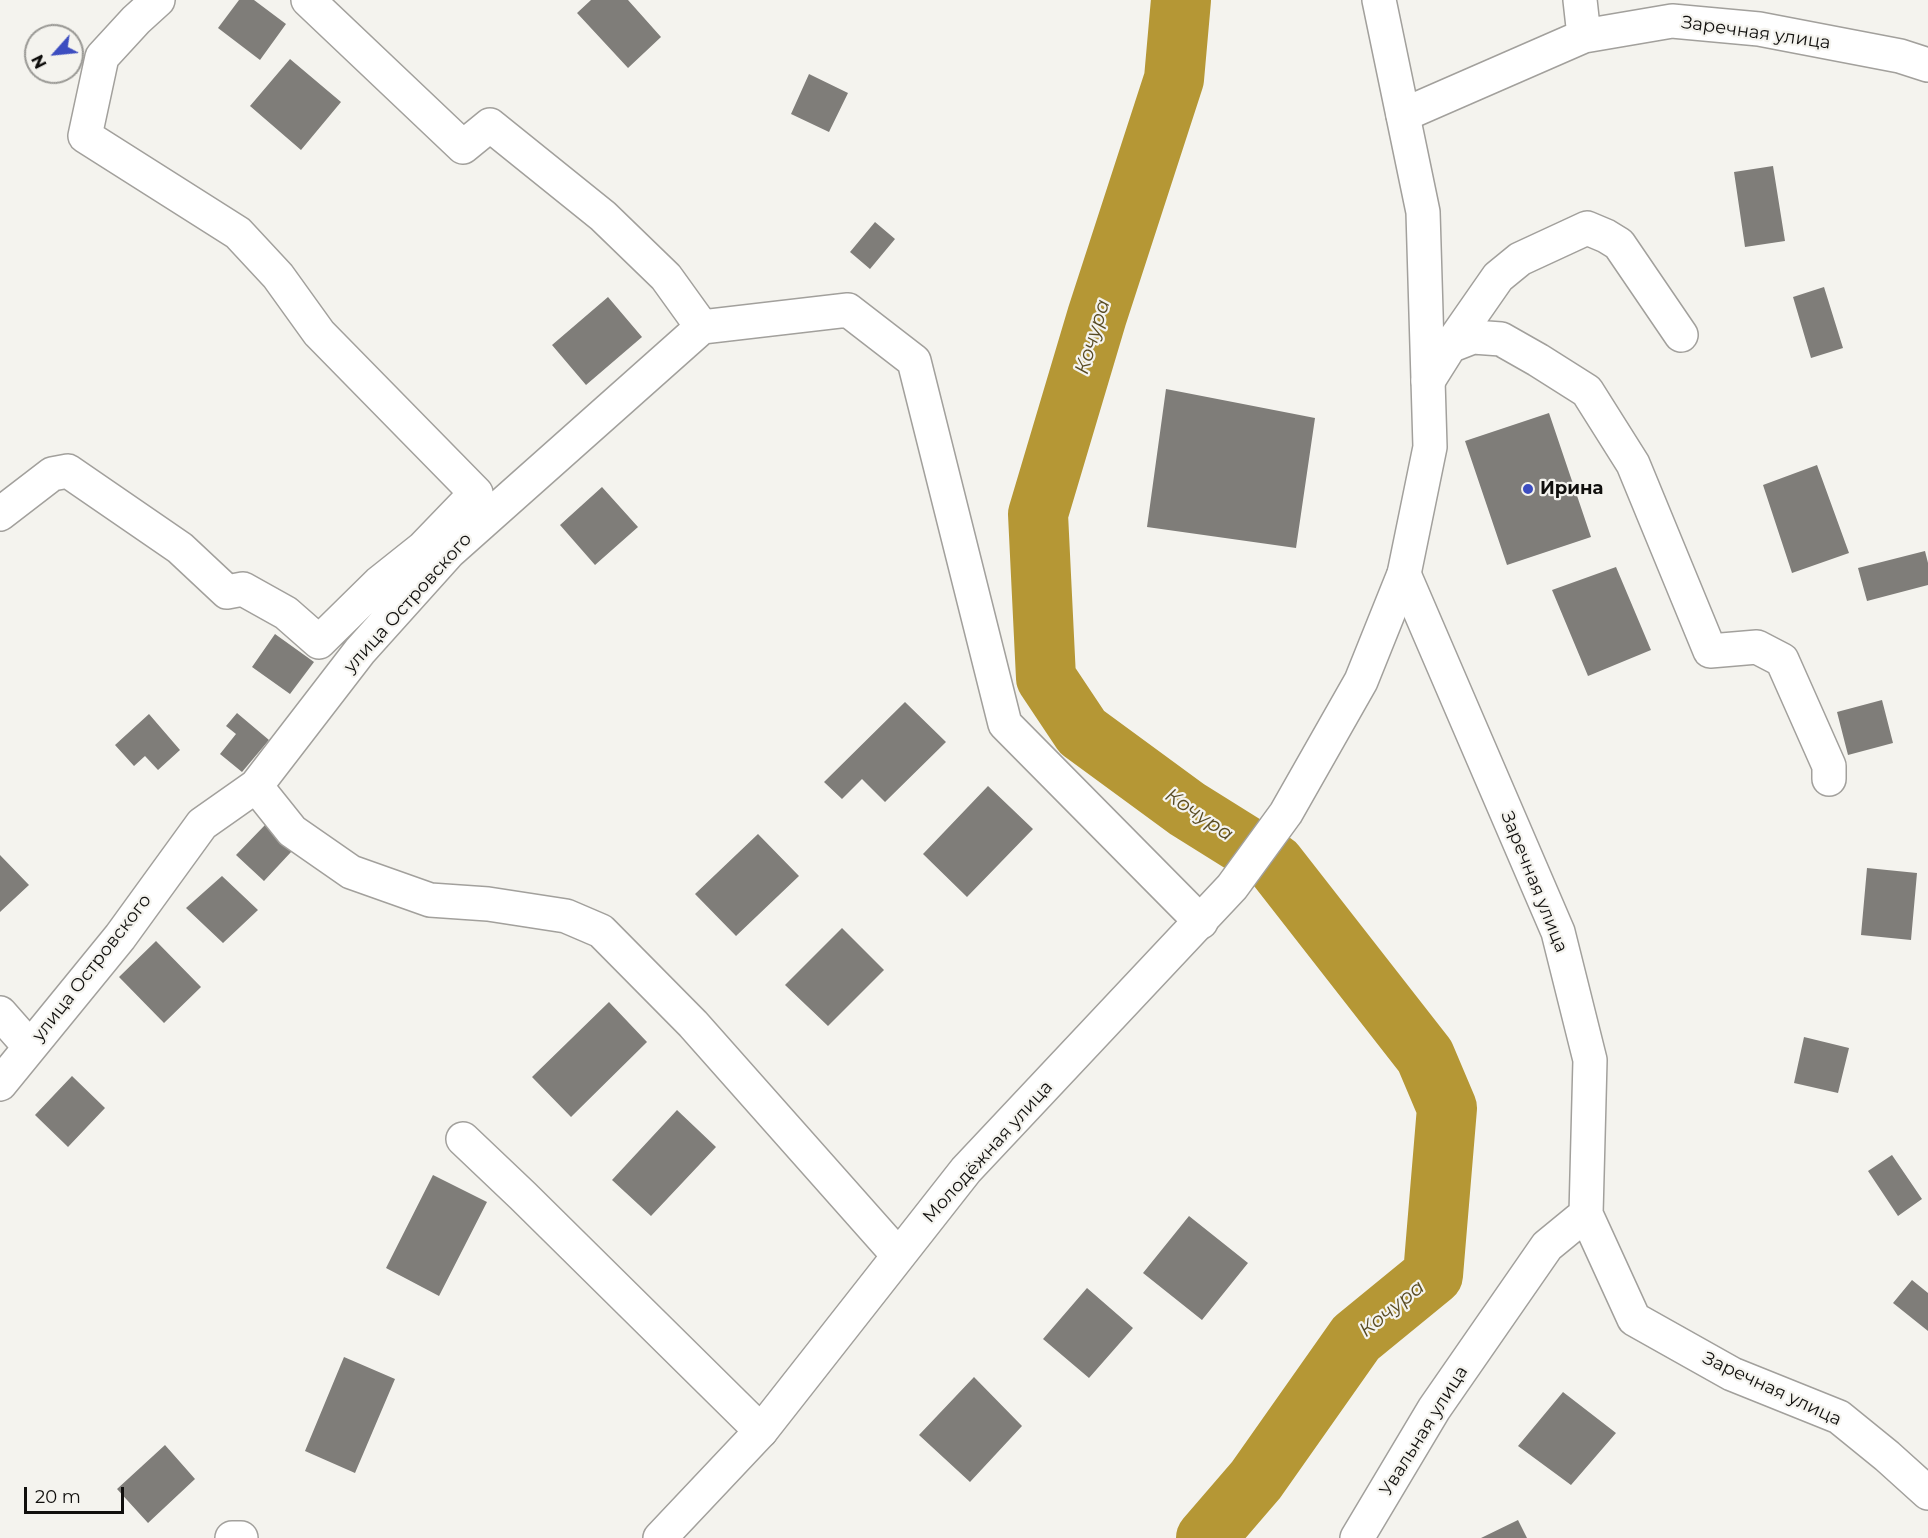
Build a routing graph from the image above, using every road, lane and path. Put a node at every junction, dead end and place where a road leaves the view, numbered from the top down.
1 (158, 0) edge
2 (308, 0) edge
3 (1379, 0) edge
4 (1580, 0) edge
5 (1584, 36) junction
6 (1928, 66) edge
7 (1403, 115) junction
8 (702, 327) junction
9 (1681, 335) dead end
10 (1450, 346) junction
11 (1428, 381) junction
12 (0, 514) edge
13 (1404, 574) junction
14 (1829, 779) dead end
15 (256, 786) junction
16 (1201, 922) junction
17 (0, 1014) edge
18 (30, 1047) junction
19 (0, 1084) edge
20 (463, 1139) dead end
21 (1586, 1214) junction
22 (898, 1255) junction
23 (761, 1431) junction
24 (1928, 1493) edge
25 (663, 1537) edge
26 (232, 1538) edge
27 (241, 1538) edge
28 (1358, 1538) edge

1 - 12 street
2 - 8 street
3 - 7 street, Молодёжная улица
4 - 5 street
5 - 6 street, Заречная улица
5 - 7 street, Заречная улица
7 - 11 street, Молодёжная улица
8 - 15 street, улица Островского
8 - 16 street
9 - 10 street
10 - 11 street
10 - 14 street
11 - 13 street, Молодёжная улица
13 - 16 street, Молодёжная улица
13 - 21 street, Заречная улица
15 - 18 street, улица Островского
15 - 22 street
16 - 22 street, Молодёжная улица
17 - 18 street
18 - 19 street, улица Островского
20 - 23 street
21 - 24 street, Заречная улица
21 - 28 street, Увальная улица
22 - 23 street, Молодёжная улица
23 - 25 street, Молодёжная улица
26 - 27 street

